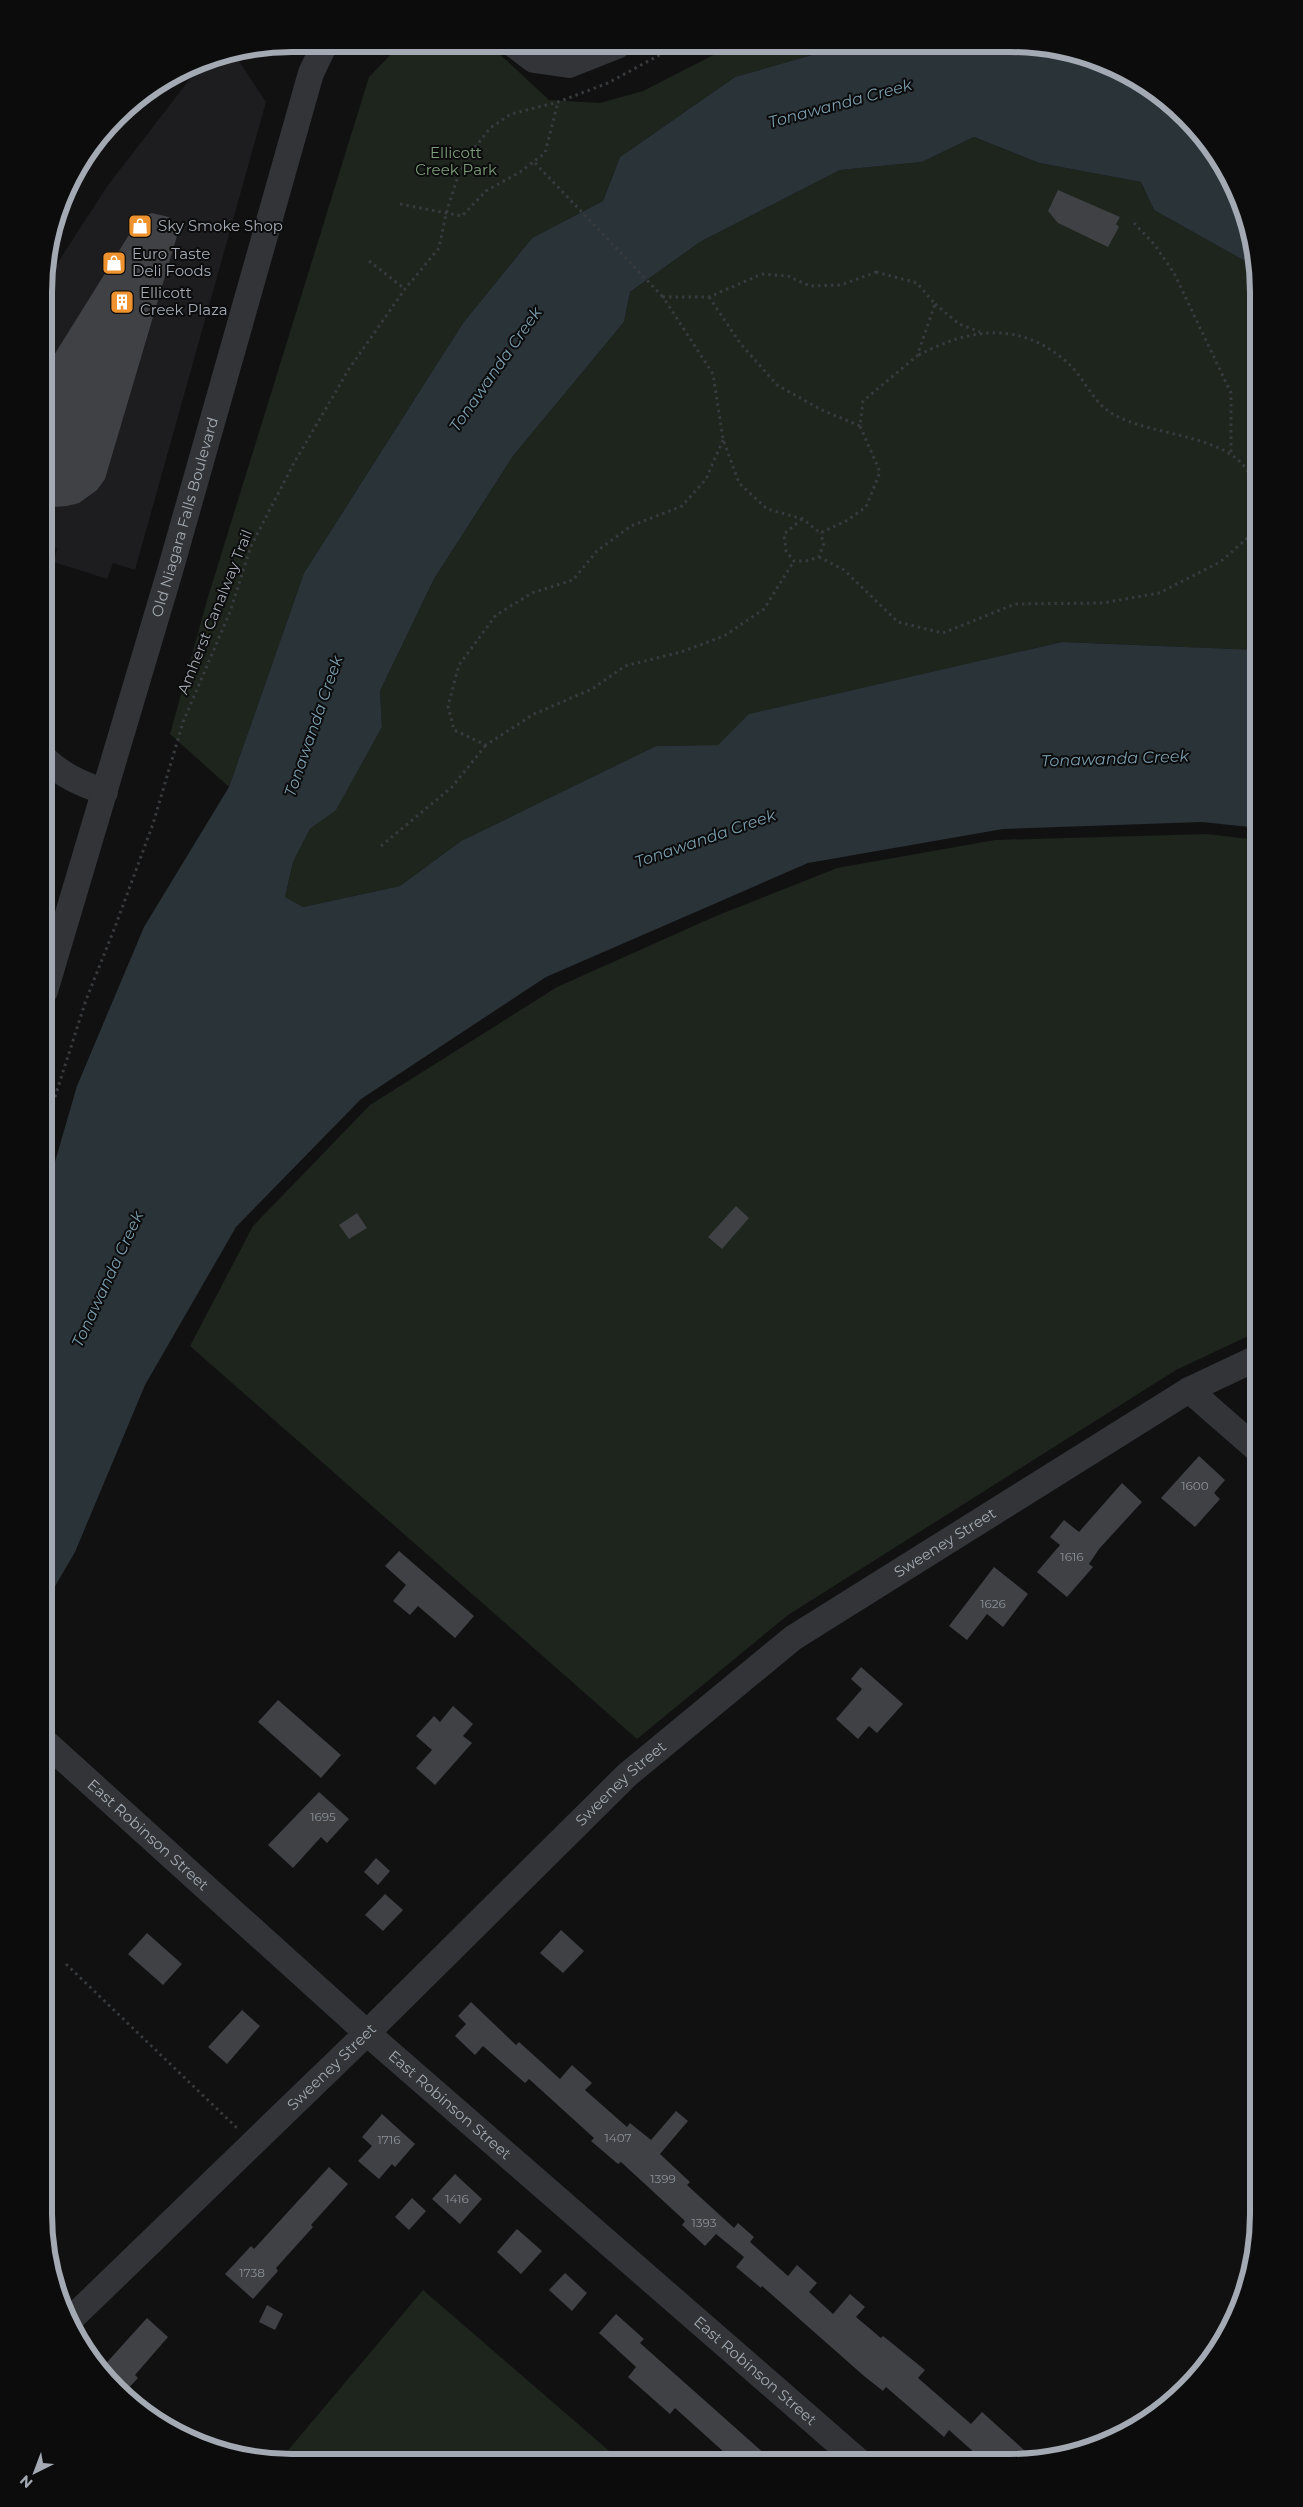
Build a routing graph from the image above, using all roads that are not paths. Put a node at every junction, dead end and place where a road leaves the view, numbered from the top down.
1 (322, 52) edge
2 (523, 52) edge
3 (602, 52) edge
4 (52, 765) edge
5 (105, 792) junction
6 (52, 968) edge
7 (1250, 1361) edge
8 (1189, 1390) junction
9 (1250, 1443) edge
10 (52, 1748) edge
11 (367, 2033) junction
12 (75, 2316) edge
13 (851, 2454) edge

1 - 5 street, Old Niagara Falls Boulevard
2 - 3 street
4 - 5 street
5 - 6 street, Old Niagara Falls Boulevard
7 - 8 street, Sweeney Street
8 - 9 street
8 - 11 street, Sweeney Street
10 - 11 street, East Robinson Street
11 - 12 street, Sweeney Street
11 - 13 street, East Robinson Street

